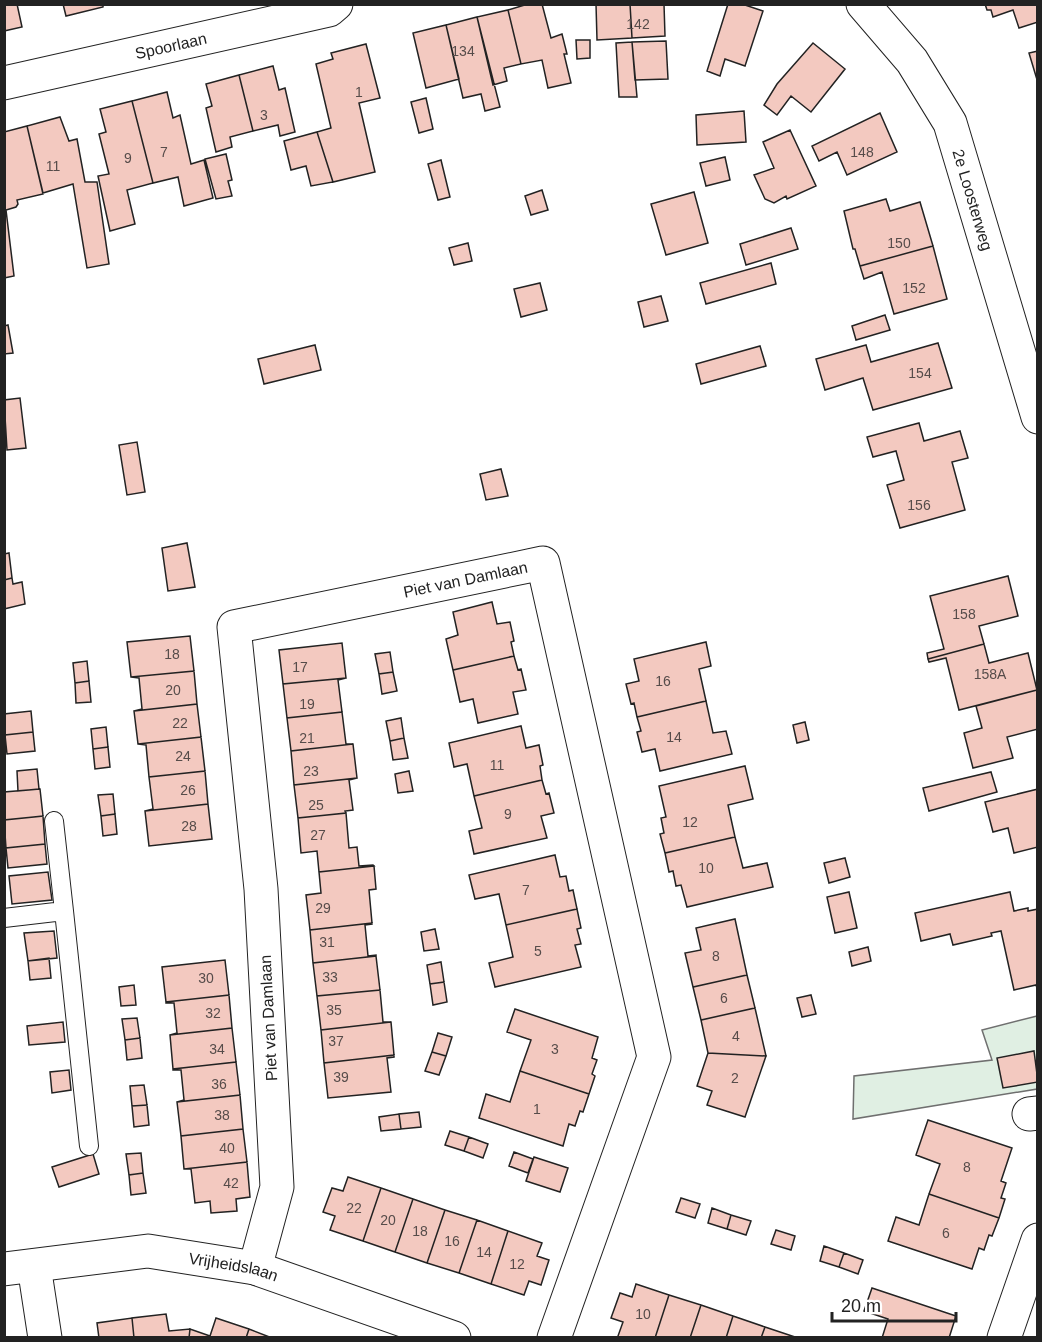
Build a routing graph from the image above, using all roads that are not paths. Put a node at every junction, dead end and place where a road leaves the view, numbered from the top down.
1 (336, 4) edge
2 (863, 4) edge
3 (4, 84) edge
4 (1038, 417) edge
5 (54, 821) dead end
6 (64, 911) junction
7 (4, 918) edge
8 (89, 1146) dead end
9 (1038, 1240) edge
10 (19, 1267) edge
11 (255, 1268) junction
12 (45, 1338) edge
13 (454, 1338) edge
14 (554, 1338) edge
15 (1004, 1338) edge

1 - 3 street, Spoorlaan
2 - 4 street, 2e Loosterweg
5 - 6 lane
6 - 7 lane
6 - 8 lane
9 - 15 street
10 - 11 street, Vrijheidslaan
10 - 12 street
11 - 13 street, Vrijheidslaan
11 - 14 street, Piet van Damlaan

